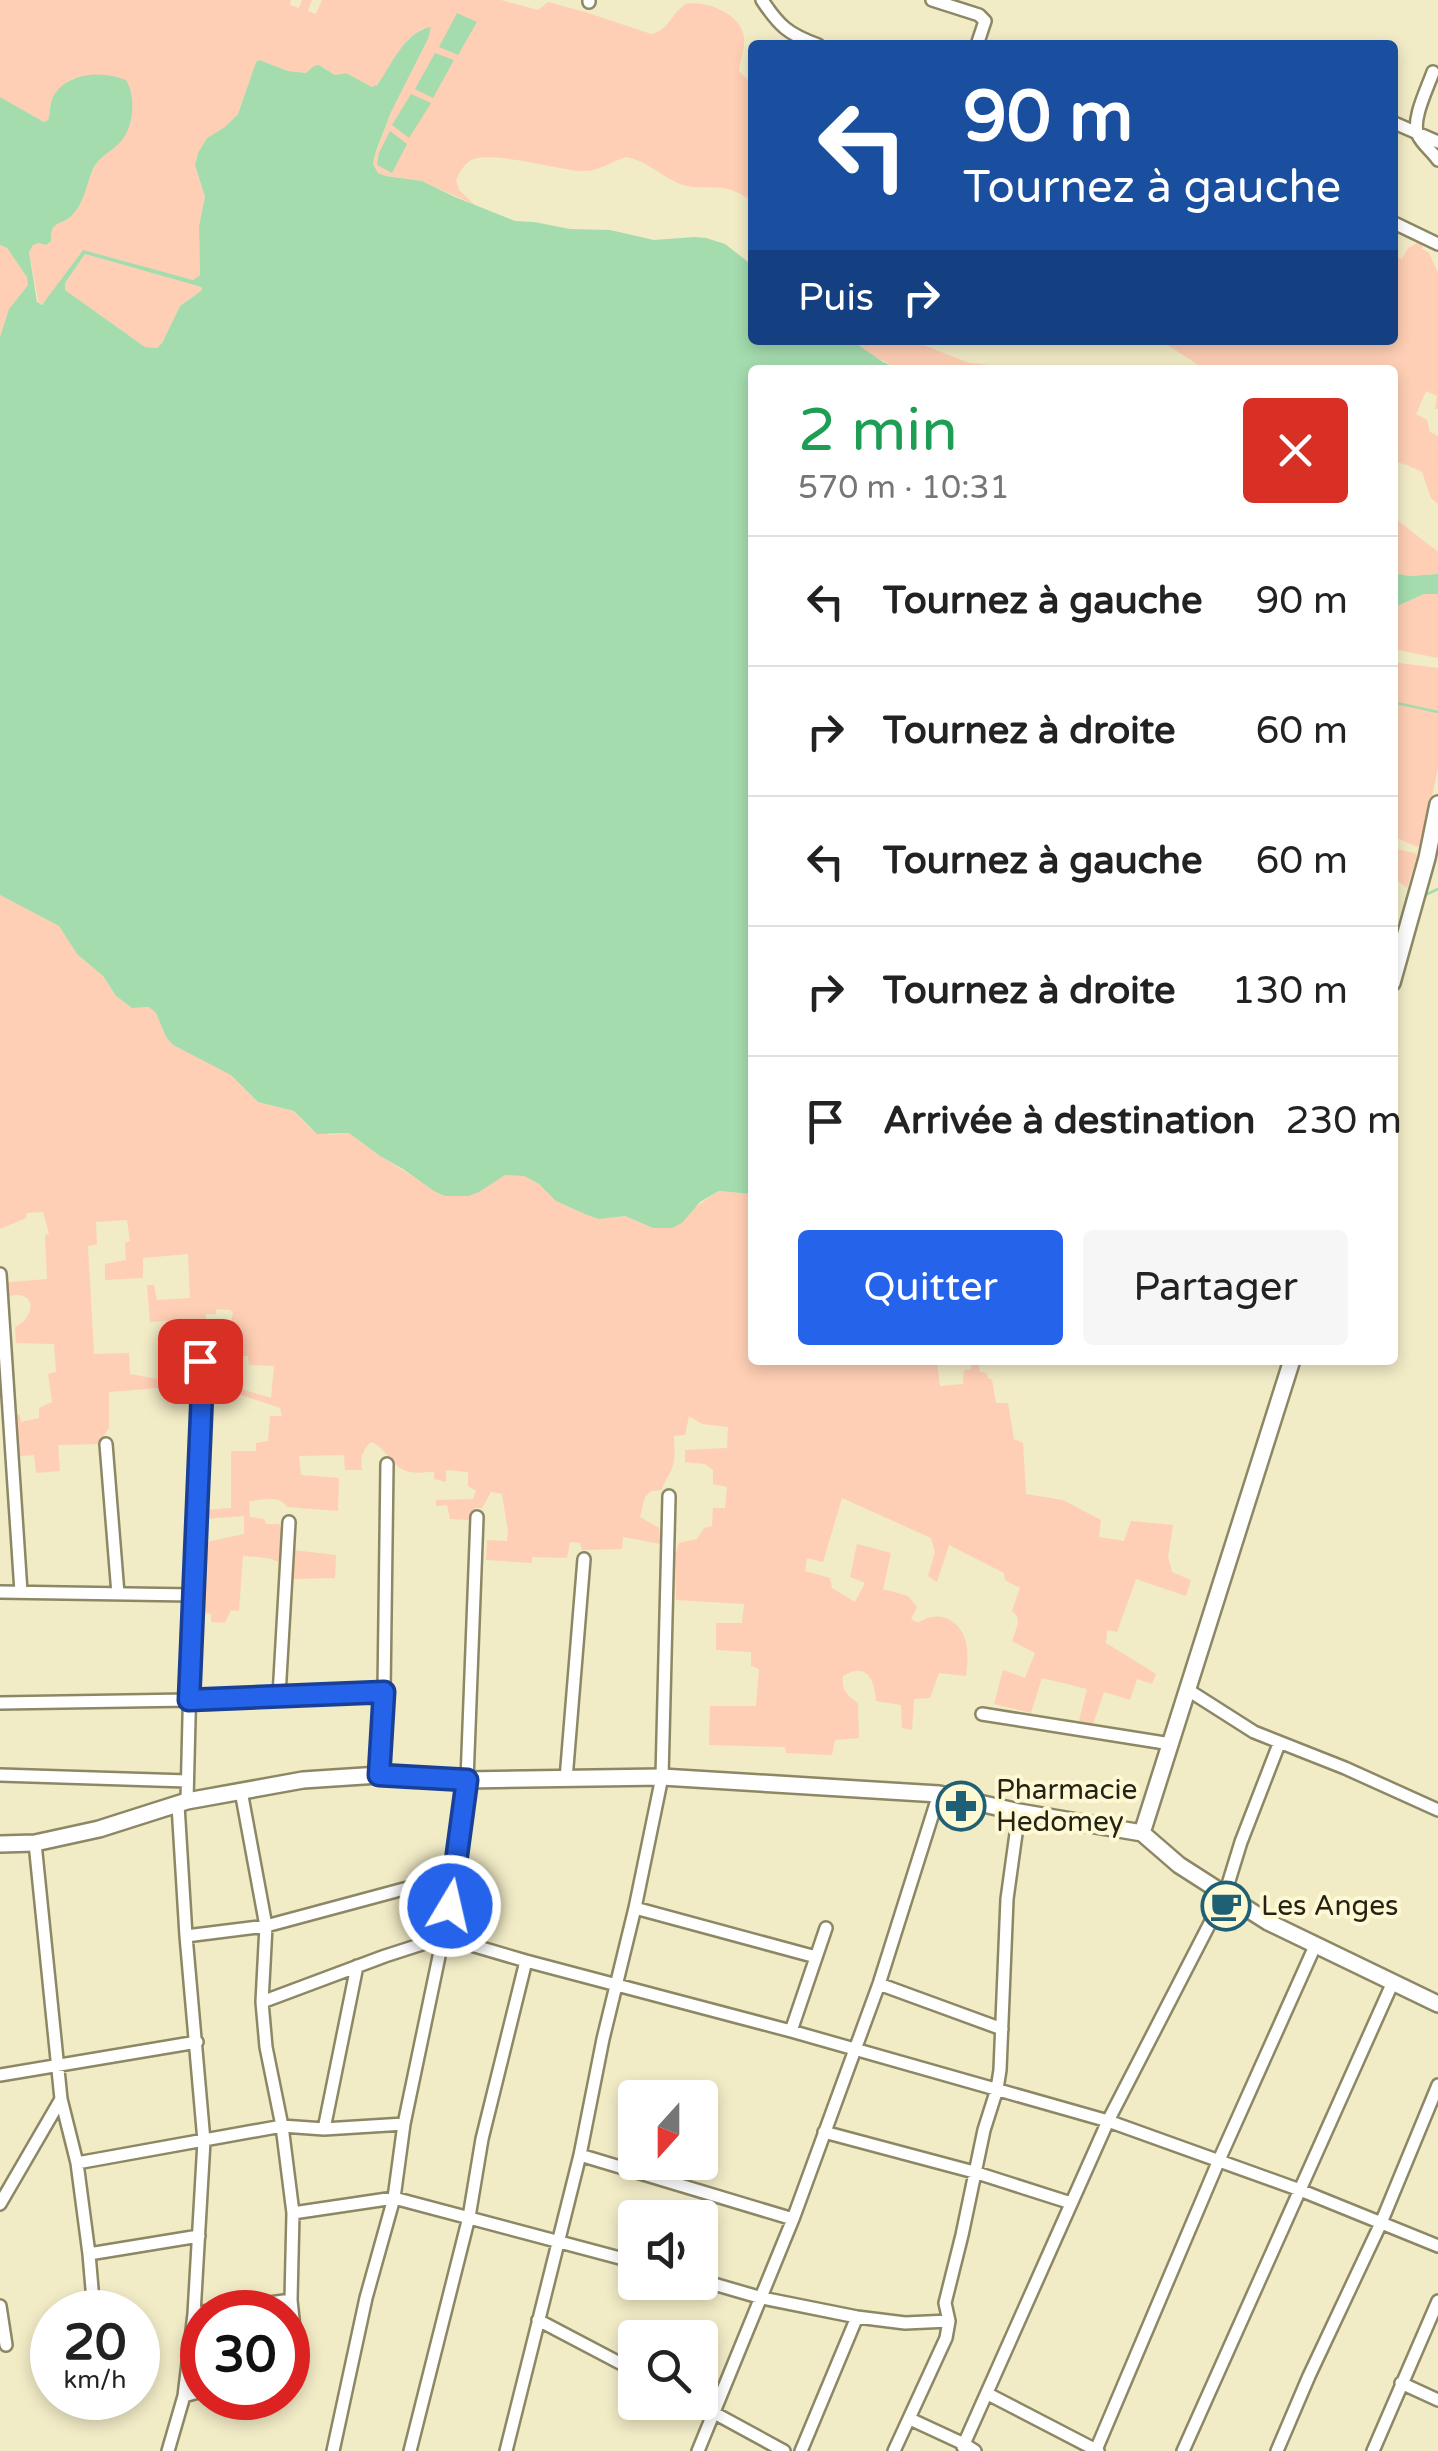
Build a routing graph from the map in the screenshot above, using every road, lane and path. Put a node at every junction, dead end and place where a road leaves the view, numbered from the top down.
1 (762, 0) edge
2 (932, 0) edge
3 (807, 40) edge
4 (979, 40) edge
5 (1433, 72) dead end
6 (1398, 124) edge
7 (1417, 132) junction
8 (1438, 142) edge
9 (1438, 160) edge
10 (1398, 225) edge
11 (1438, 244) edge
12 (1438, 804) edge
13 (1398, 962) edge
14 (0, 1274) edge
15 (199, 1331) dead end
16 (1290, 1365) edge
17 (4, 1384) edge
18 (106, 1444) dead end
19 (388, 1464) dead end
20 (669, 1496) dead end
21 (478, 1517) dead end
22 (288, 1522) dead end
23 (584, 1559) dead end
24 (0, 1592) edge
25 (21, 1592) junction
26 (118, 1594) junction
27 (192, 1596) junction
28 (1188, 1690) junction
29 (384, 1692) junction
30 (279, 1696) junction
31 (189, 1700) junction
32 (0, 1704) edge
33 (982, 1714) dead end
34 (1171, 1744) junction
35 (1279, 1744) junction
36 (0, 1775) edge
37 (379, 1775) junction
38 (662, 1777) junction
39 (566, 1779) junction
40 (467, 1780) junction
41 (187, 1781) junction
42 (241, 1791) junction
43 (939, 1794) junction
44 (182, 1803) junction
45 (1438, 1810) edge
46 (1020, 1812) junction
47 (1142, 1834) junction
48 (35, 1843) junction
49 (0, 1844) edge
50 (456, 1875) junction
51 (1225, 1894) junction
52 (635, 1908) junction
53 (266, 1926) junction
54 (826, 1928) dead end
55 (186, 1936) junction
56 (444, 1937) junction
57 (1316, 1946) junction
58 (816, 1957) junction
59 (526, 1962) junction
60 (357, 1966) junction
61 (1393, 1982) junction
62 (879, 1984) junction
63 (616, 1985) junction
64 (262, 2002) junction
65 (1438, 2004) edge
66 (1002, 2029) junction
67 (792, 2031) junction
68 (197, 2042) junction
69 (855, 2050) junction
70 (58, 2064) junction
71 (0, 2075) edge
72 (1438, 2085) edge
73 (997, 2089) junction
74 (61, 2099) junction
75 (1108, 2121) junction
76 (404, 2124) junction
77 (282, 2126) junction
78 (324, 2128) junction
79 (824, 2132) junction
80 (204, 2140) junction
81 (580, 2155) junction
82 (1219, 2160) junction
83 (76, 2163) junction
84 (974, 2172) junction
85 (1300, 2190) junction
86 (394, 2198) junction
87 (1071, 2203) junction
88 (0, 2204) edge
89 (293, 2213) junction
90 (470, 2217) junction
91 (793, 2219) junction
92 (1381, 2223) junction
93 (199, 2236) junction
94 (558, 2241) junction
95 (1438, 2246) edge
96 (89, 2254) junction
97 (618, 2257) edge
98 (718, 2285) edge
99 (92, 2290) edge
100 (200, 2290) edge
101 (292, 2290) edge
102 (762, 2298) junction
103 (1438, 2302) edge
104 (0, 2306) edge
105 (857, 2317) junction
106 (538, 2320) junction
107 (950, 2321) junction
108 (6, 2345) dead end
109 (618, 2362) edge
110 (1401, 2384) junction
111 (988, 2394) junction
112 (1438, 2400) edge
113 (718, 2403) edge
114 (180, 2410) edge
115 (718, 2415) edge
116 (910, 2419) junction
117 (711, 2420) edge
118 (967, 2449) edge
119 (1097, 2450) edge
120 (168, 2451) edge
121 (333, 2451) edge
122 (410, 2451) edge
123 (506, 2451) edge
124 (698, 2451) edge
125 (784, 2451) edge
126 (802, 2451) edge
127 (894, 2451) edge
128 (1183, 2451) edge
129 (1277, 2451) edge
130 (1373, 2451) edge

1 - 3 street
2 - 4 street
5 - 7 street
6 - 7 street
7 - 8 street
7 - 9 street
10 - 11 street
12 - 13 street
14 - 17 street
15 - 27 street
16 - 28 street
17 - 25 street
18 - 26 street
19 - 29 street
20 - 38 street
21 - 40 street
22 - 30 street
23 - 39 street
24 - 25 street
25 - 26 street
26 - 27 street
27 - 31 street
28 - 34 street
28 - 35 street
29 - 30 street
29 - 37 street
30 - 31 street
31 - 32 street
31 - 41 street
33 - 34 street
34 - 47 street
35 - 45 street
35 - 51 street
36 - 41 street
37 - 40 street
37 - 42 street
38 - 39 street
38 - 43 street
38 - 52 street
39 - 40 street
40 - 50 street
41 - 44 street
42 - 44 street
42 - 53 street
43 - 46 street
43 - 62 street
44 - 48 street
44 - 55 street
46 - 47 street
46 - 66 street
47 - 51 street
48 - 49 street
48 - 70 street
50 - 53 street
50 - 56 street
51 - 57 street
51 - 75 street
52 - 58 street
52 - 63 street
53 - 55 street
53 - 64 street
54 - 58 street
55 - 68 street
56 - 59 street
56 - 60 street
56 - 76 street
57 - 61 street
57 - 82 street
58 - 67 street
59 - 63 street
59 - 90 street
60 - 64 street
60 - 78 street
61 - 65 street
61 - 85 street
62 - 66 street
62 - 69 street
63 - 67 street
63 - 81 street
64 - 77 street
66 - 73 street
67 - 69 street
68 - 70 street
68 - 80 street
69 - 73 street
69 - 79 street
70 - 71 street
70 - 74 street
72 - 92 street
73 - 75 street
73 - 84 street
74 - 83 street
74 - 88 street
75 - 82 street
75 - 87 street
76 - 78 street
76 - 86 street
77 - 78 street
77 - 80 street
77 - 89 street
79 - 84 street
79 - 91 street
80 - 83 street
80 - 93 street
81 - 91 street
81 - 94 street
82 - 85 street
82 - 119 street
83 - 96 street
84 - 87 street
84 - 107 street
85 - 92 street
85 - 128 street
86 - 89 street
86 - 90 street
86 - 121 street
87 - 111 street
89 - 101 street
90 - 94 street
90 - 122 street
91 - 102 street
92 - 95 street
92 - 129 street
93 - 96 street
93 - 100 street
94 - 97 street
94 - 106 street
96 - 99 street
98 - 102 street
102 - 105 street
102 - 113 street
103 - 110 street
104 - 108 street
105 - 107 street
105 - 126 street
106 - 109 street
106 - 123 street
107 - 116 street
110 - 112 street
110 - 130 street
111 - 118 street
111 - 119 street
114 - 120 street
115 - 125 street
116 - 118 street
116 - 127 street
117 - 124 street

